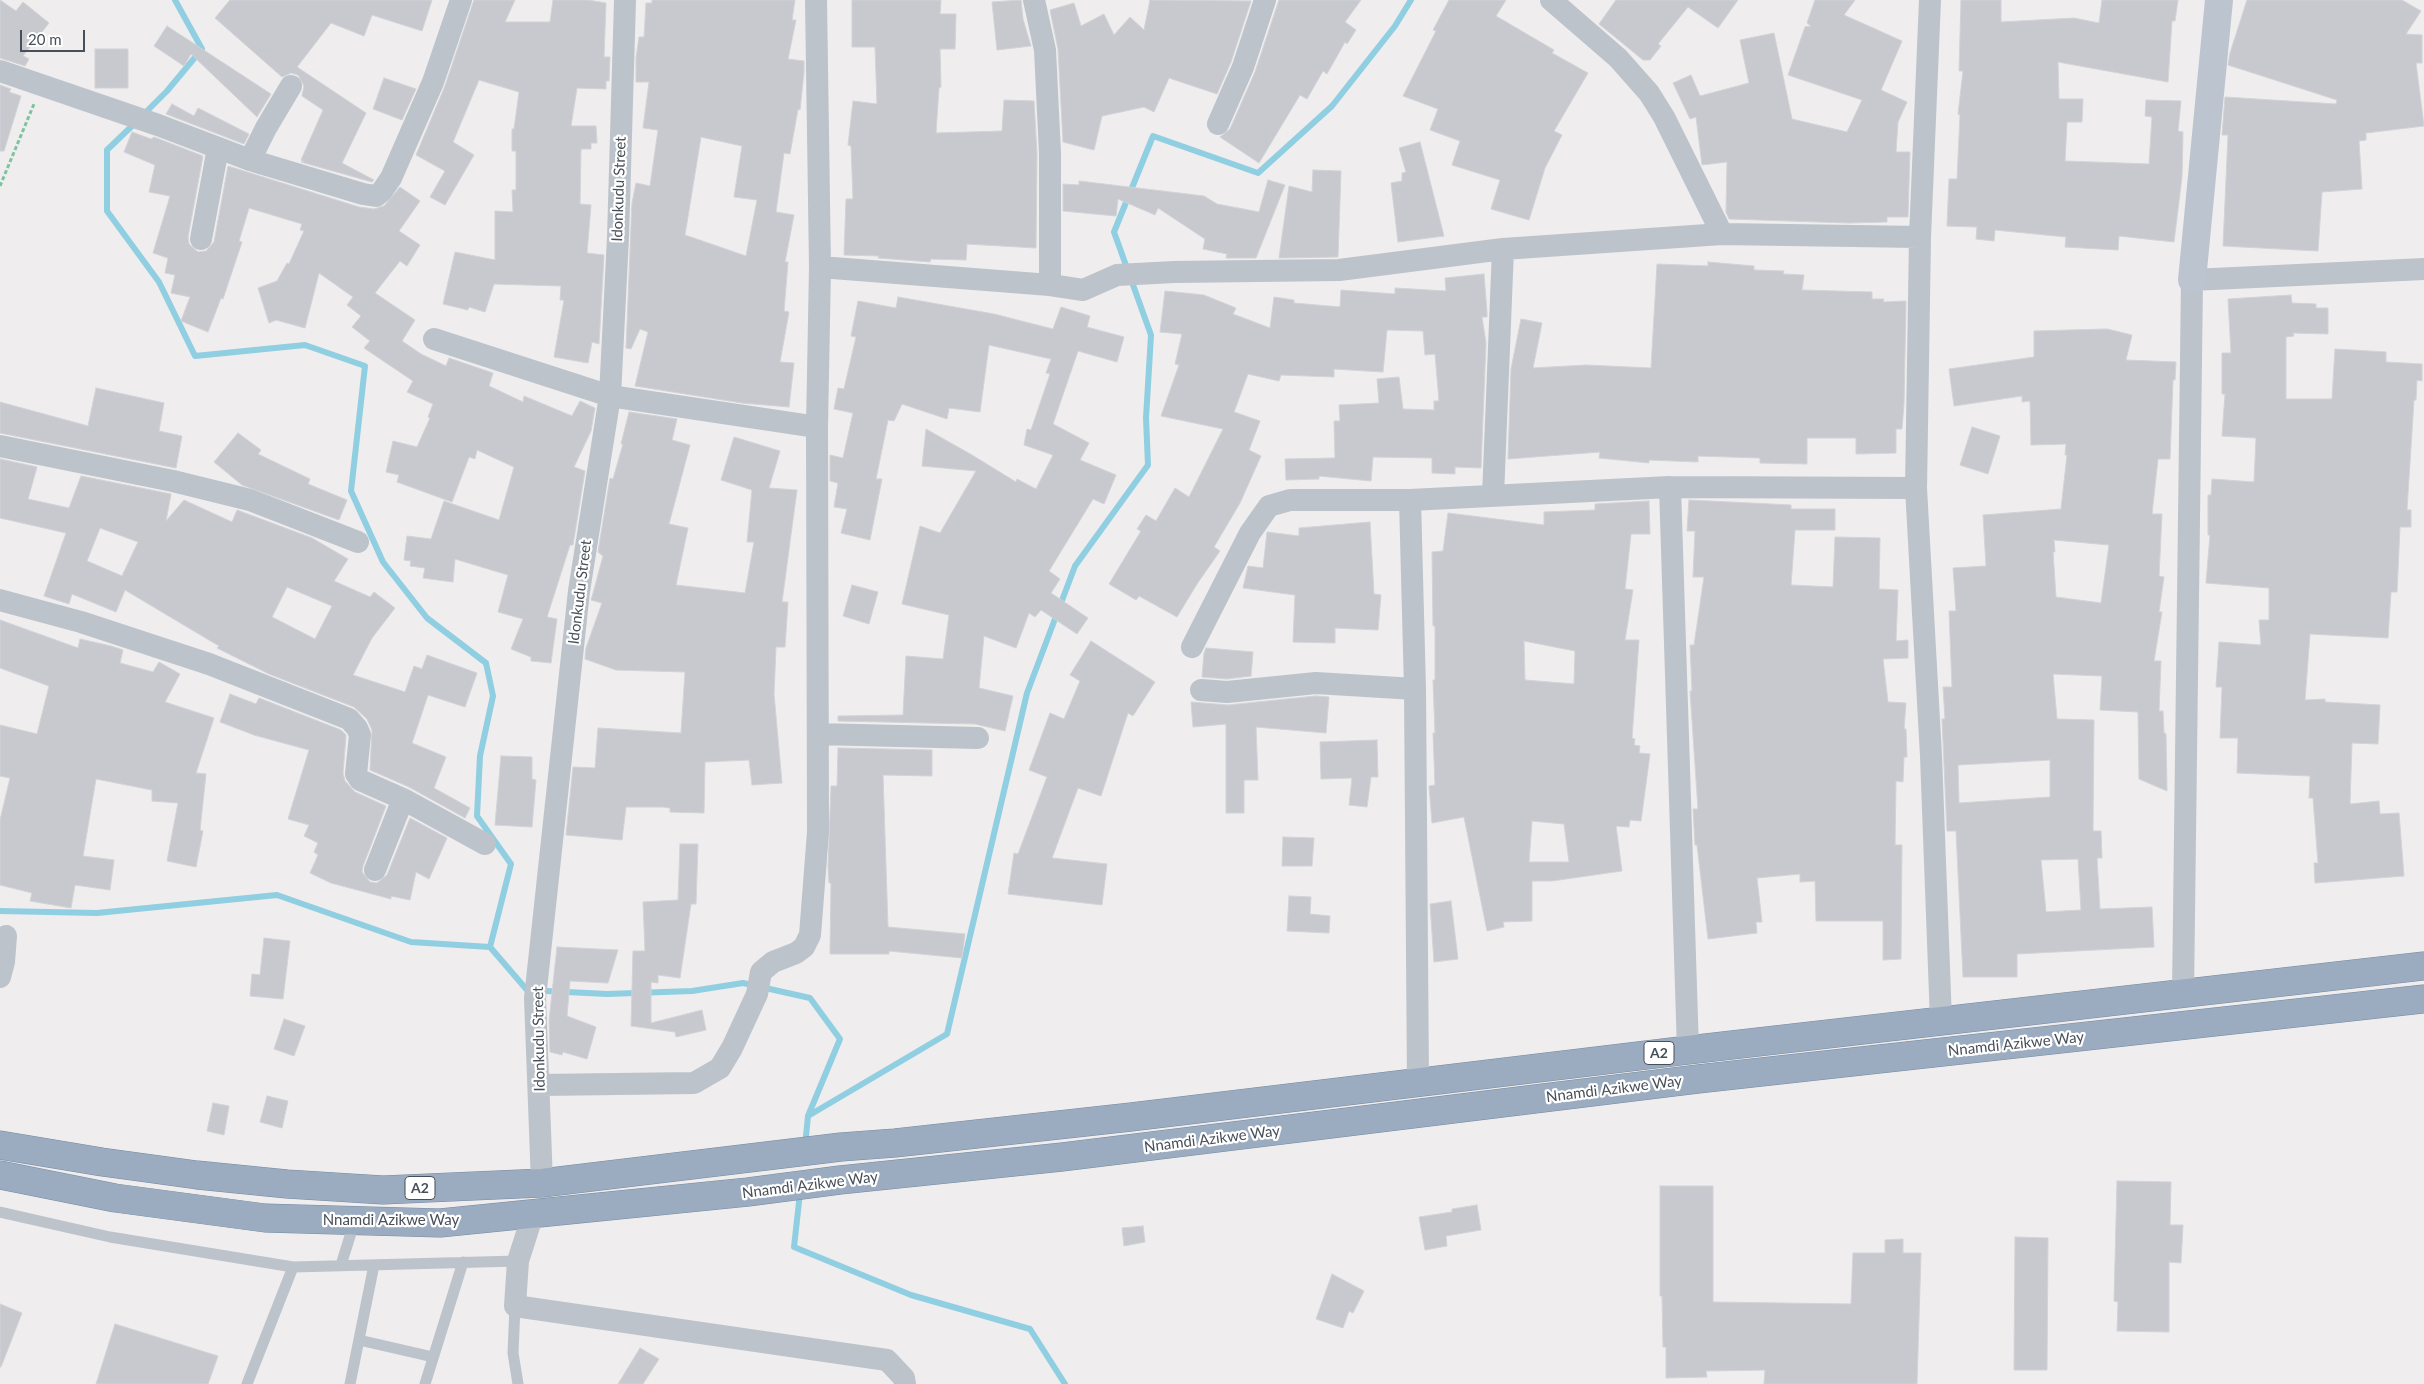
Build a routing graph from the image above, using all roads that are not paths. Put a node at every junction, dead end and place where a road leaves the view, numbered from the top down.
1 (461, 0) edge
2 (625, 0) edge
3 (816, 0) edge
4 (1034, 0) edge
5 (1265, 0) edge
6 (1551, 0) edge
7 (1930, 0) edge
8 (2218, 0) edge
9 (0, 71) edge
10 (291, 86) dead end
11 (1218, 124) dead end
12 (218, 148) junction
13 (250, 160) junction
14 (1722, 234) junction
15 (1920, 238) junction
16 (202, 239) dead end
17 (1503, 249) junction
18 (820, 267) junction
19 (2424, 269) edge
20 (2192, 280) junction
21 (1050, 285) junction
22 (434, 339) dead end
23 (610, 396) junction
24 (817, 427) junction
25 (0, 446) edge
26 (1670, 487) junction
27 (1916, 488) junction
28 (1492, 496) junction
29 (1410, 500) junction
30 (358, 542) dead end
31 (0, 600) edge
32 (1192, 647) dead end
33 (1201, 690) dead end
34 (1415, 690) junction
35 (818, 734) junction
36 (978, 738) dead end
37 (403, 799) junction
38 (485, 844) dead end
39 (375, 870) dead end
40 (6, 936) dead end
41 (2424, 966) edge
42 (2370, 972) junction
43 (0, 977) edge
44 (2183, 994) junction
45 (2424, 999) edge
46 (2373, 1005) junction
47 (1941, 1021) junction
48 (1688, 1050) junction
49 (1418, 1083) junction
50 (539, 1085) junction
51 (0, 1145) edge
52 (0, 1175) edge
53 (542, 1183) junction
54 (0, 1212) edge
55 (533, 1214) junction
56 (355, 1220) junction
57 (518, 1261) junction
58 (463, 1262) junction
59 (374, 1264) junction
60 (342, 1266) junction
61 (293, 1267) junction
62 (515, 1306) junction
63 (359, 1340) junction
64 (433, 1357) junction
65 (247, 1384) edge
66 (350, 1384) edge
67 (425, 1384) edge
68 (518, 1384) edge
69 (905, 1384) edge

1 - 13 street
2 - 23 street, Idonkudu Street
3 - 18 street
4 - 21 street
5 - 11 street
6 - 14 street
7 - 15 street
8 - 20 main road
9 - 12 street
10 - 13 street
12 - 13 street
12 - 16 street
14 - 15 street
14 - 17 street
15 - 27 street
17 - 21 street
17 - 28 street
18 - 21 street
18 - 24 street
19 - 20 street
20 - 44 street
22 - 23 street
23 - 24 street
23 - 50 street, Idonkudu Street
24 - 35 street
25 - 30 street
26 - 27 street
26 - 28 street
26 - 48 street
27 - 47 street
28 - 29 street
29 - 32 street
29 - 34 street
31 - 37 street
33 - 34 street
34 - 49 street
35 - 36 street
35 - 50 street
37 - 38 street
37 - 39 street
40 - 43 street
41 - 42 highway, Nnamdi Azikwe Way / A2
42 - 44 highway, Nnamdi Azikwe Way / A2
42 - 46 highway
44 - 47 highway, Nnamdi Azikwe Way / A2
45 - 46 highway, Nnamdi Azikwe Way / A2
46 - 55 highway, Nnamdi Azikwe Way / A2
47 - 48 highway, Nnamdi Azikwe Way / A2
48 - 49 highway, Nnamdi Azikwe Way / A2
49 - 53 highway, Nnamdi Azikwe Way / A2
50 - 53 street, Idonkudu Street
51 - 53 highway, Nnamdi Azikwe Way / A2
52 - 56 highway, Nnamdi Azikwe Way / A2
54 - 61 lane
55 - 56 highway, Nnamdi Azikwe Way / A2
55 - 57 street
56 - 60 lane
57 - 58 lane
57 - 62 street
58 - 59 lane
58 - 64 lane
59 - 60 lane
59 - 63 lane
60 - 61 lane
61 - 65 lane
62 - 68 lane
62 - 69 street
63 - 64 lane
63 - 66 lane
64 - 67 lane

